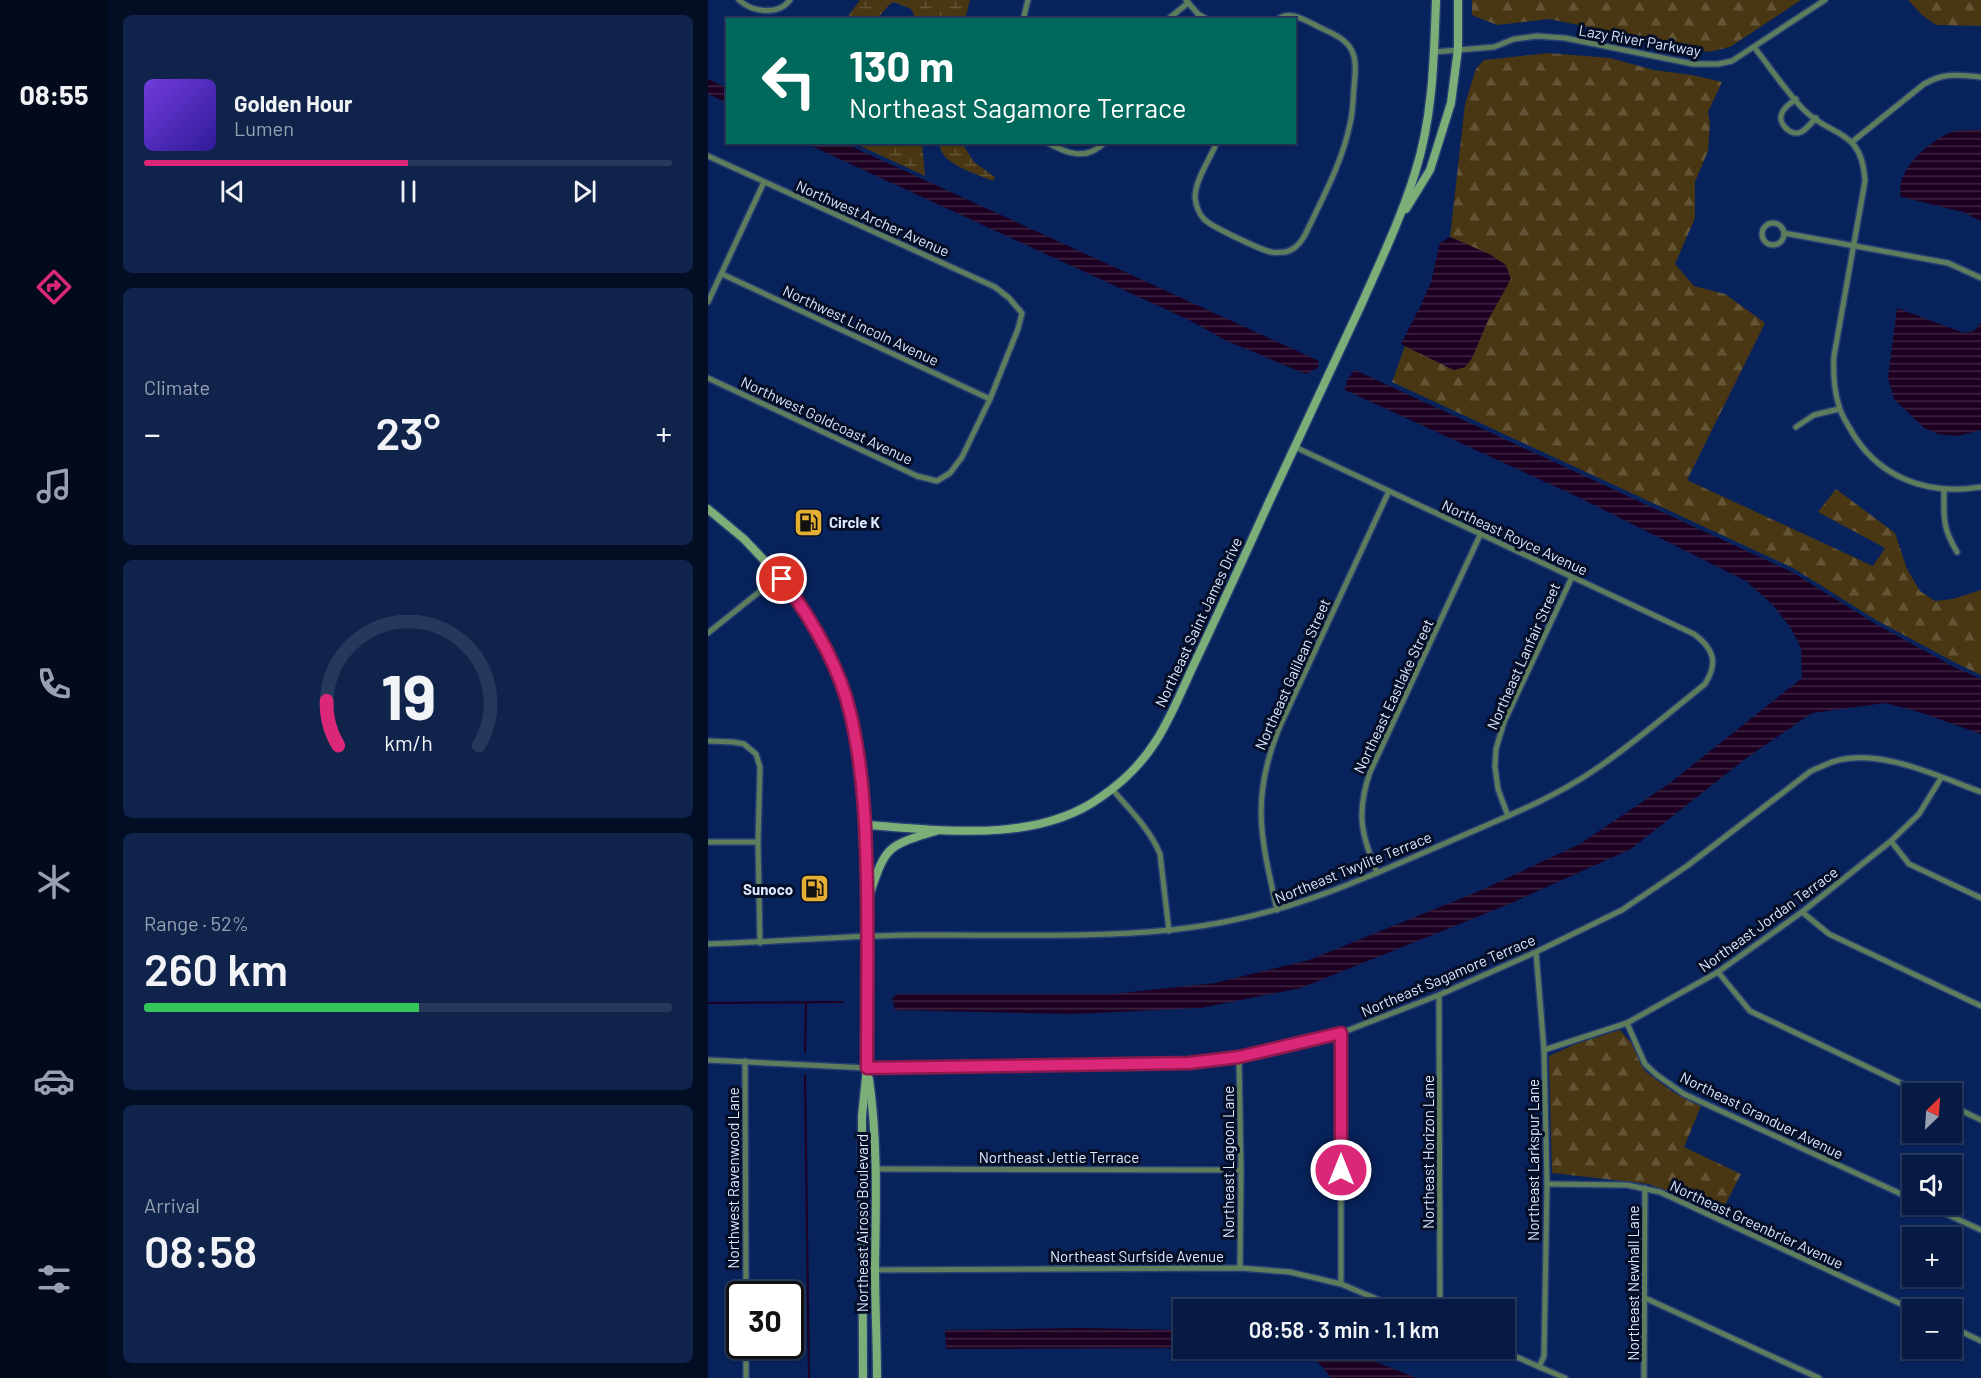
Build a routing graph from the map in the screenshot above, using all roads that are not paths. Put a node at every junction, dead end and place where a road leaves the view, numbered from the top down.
1 (739, 0) edge
2 (790, 0) edge
3 (1028, 0) edge
4 (1436, 0) edge
5 (1458, 0) edge
6 (1825, 0) edge
7 (1187, 2) edge
8 (1024, 18) edge
9 (1169, 18) edge
10 (1205, 18) edge
11 (1280, 18) edge
12 (1754, 47) junction
13 (1458, 49) junction
14 (1434, 52) junction
15 (1981, 77) edge
16 (1796, 99) junction
17 (1816, 118) junction
18 (1852, 142) junction
19 (1050, 144) edge
20 (1103, 144) edge
21 (1216, 144) edge
22 (708, 156) edge
23 (764, 182) junction
24 (1398, 223) junction
25 (1784, 233) junction
26 (1853, 244) junction
27 (722, 274) junction
28 (1981, 278) edge
29 (708, 302) edge
30 (708, 378) edge
31 (990, 399) junction
32 (1839, 408) junction
33 (1796, 427) dead end
34 (1295, 447) junction
35 (1981, 487) edge
36 (1944, 490) junction
37 (1389, 491) junction
38 (708, 509) edge
39 (1481, 534) junction
40 (1956, 552) dead end
41 (779, 576) junction
42 (1572, 577) junction
43 (708, 633) edge
44 (1713, 661) joint
45 (708, 741) edge
46 (1941, 778) junction
47 (1112, 789) junction
48 (1981, 792) edge
49 (1508, 816) junction
50 (866, 825) junction
51 (941, 830) junction
52 (1891, 841) junction
53 (708, 842) edge
54 (759, 842) junction
55 (1377, 873) junction
56 (1981, 898) edge
57 (867, 902) junction
58 (1277, 910) junction
59 (1802, 912) junction
60 (1169, 931) junction
61 (868, 935) junction
62 (760, 943) junction
63 (708, 944) edge
64 (1536, 952) junction
65 (1718, 972) junction
66 (1439, 994) junction
67 (1981, 1006) edge
68 (1627, 1023) junction
69 (1341, 1033) junction
70 (1544, 1050) junction
71 (1239, 1057) junction
72 (708, 1060) edge
73 (745, 1061) junction
74 (867, 1068) junction
75 (1902, 1084) edge
76 (1962, 1111) edge
77 (1981, 1120) edge
78 (877, 1169) junction
79 (1241, 1170) junction
80 (1547, 1184) junction
81 (1645, 1188) junction
82 (1902, 1194) edge
83 (1949, 1215) edge
84 (1981, 1230) edge
85 (1240, 1268) junction
86 (864, 1270) junction
87 (875, 1270) junction
88 (746, 1281) edge
89 (1341, 1284) junction
90 (1645, 1298) junction
91 (1377, 1299) edge
92 (1440, 1299) edge
93 (1902, 1304) edge
94 (1962, 1332) edge
95 (1981, 1341) edge
96 (1515, 1356) edge
97 (746, 1359) edge
98 (1539, 1367) junction
99 (746, 1378) edge
100 (863, 1378) edge
101 (877, 1378) edge
102 (1565, 1378) edge
103 (1644, 1378) edge
104 (1819, 1378) edge

1 - 2 street
3 - 8 street
4 - 14 main road, Northeast Saint James Drive
5 - 13 main road, Northeast Saint James Drive
6 - 12 street, Lazy River Parkway
7 - 9 street
7 - 10 street
11 - 21 street
12 - 13 street, Lazy River Parkway
12 - 16 street
13 - 14 street, Lazy River Parkway
13 - 24 main road, Northeast Saint James Drive
14 - 24 main road, Northeast Saint James Drive
15 - 18 street
16 - 17 street
16 - 17 street
17 - 18 street
18 - 26 street
19 - 20 street
22 - 23 street, Northwest Archer Avenue
23 - 27 street
23 - 31 street, Northwest Archer Avenue
24 - 34 main road, Northeast Saint James Drive
25 - 25 street
25 - 26 street
26 - 28 street
26 - 32 street
27 - 29 street
27 - 31 street, Northwest Lincoln Avenue
30 - 31 street, Northwest Goldcoast Avenue
32 - 33 street
32 - 36 street
34 - 37 street, Northeast Royce Avenue
34 - 47 main road, Northeast Saint James Drive
35 - 36 street
36 - 40 street
37 - 39 street, Northeast Royce Avenue
37 - 58 street, Northeast Galilean Street
38 - 41 main road, Northeast Airoso Boulevard
39 - 42 street, Northeast Royce Avenue
39 - 55 street, Northeast Eastlake Street
41 - 43 street
41 - 50 main road, Northeast Airoso Boulevard
42 - 44 street, Northeast Royce Avenue
42 - 49 street, Northeast Lanfair Street
44 - 49 street, Northeast Twylite Terrace
45 - 54 street
46 - 48 street, Northeast Sagamore Terrace
46 - 52 street, Northeast Jordan Terrace
46 - 64 street, Northeast Sagamore Terrace
47 - 51 main road, Northeast Saint James Drive
47 - 60 street
49 - 55 street, Northeast Twylite Terrace
50 - 51 main road, Northeast Saint James Drive
50 - 57 main road, Northeast Airoso Boulevard
51 - 57 main road
52 - 56 street
52 - 59 street, Northeast Jordan Terrace
53 - 54 street
54 - 62 street
55 - 58 street, Northeast Twylite Terrace
57 - 61 main road, Northeast Airoso Boulevard
58 - 60 street, Northeast Twylite Terrace
59 - 65 street, Northeast Jordan Terrace
59 - 67 street
60 - 61 street, Northeast Twylite Terrace
61 - 62 street, Northeast Twylite Terrace
61 - 74 main road, Northeast Airoso Boulevard
62 - 63 street, Northeast Twylite Terrace
64 - 66 street, Northeast Sagamore Terrace
64 - 70 street, Northeast Larkspur Lane
65 - 68 street, Northeast Jordan Terrace
65 - 75 street
66 - 69 street, Northeast Sagamore Terrace
66 - 92 street, Northeast Horizon Lane
68 - 70 street, Northeast Jordan Terrace
68 - 82 street, Northeast Granduer Avenue
69 - 71 street, Northeast Sagamore Terrace
69 - 89 street
70 - 80 street, Northeast Larkspur Lane
71 - 74 street, Northeast Sagamore Terrace
71 - 79 street, Northeast Lagoon Lane
72 - 73 street, Northeast Sagamore Terrace
73 - 74 street, Northeast Sagamore Terrace
73 - 88 street, Northwest Ravenwood Lane
74 - 78 main road, Northeast Airoso Boulevard
74 - 86 main road, Northeast Airoso Boulevard
76 - 77 street
78 - 79 street, Northeast Jettie Terrace
78 - 87 main road, Northeast Airoso Boulevard
79 - 85 street, Northeast Lagoon Lane
80 - 81 street, Northeast Greenbrier Avenue
80 - 98 street, Northeast Larkspur Lane
81 - 90 street, Northeast Newhall Lane
81 - 93 street, Northeast Greenbrier Avenue
83 - 84 street
85 - 87 street, Northeast Surfside Avenue
85 - 89 street, Northeast Surfside Avenue
86 - 87 street, Northeast Surfside Avenue
86 - 100 main road, Northeast Airoso Boulevard
87 - 101 main road, Northeast Airoso Boulevard
89 - 91 street, Northeast Surfside Avenue
90 - 103 street, Northeast Newhall Lane
90 - 104 street
94 - 95 street
96 - 98 street
97 - 99 street
98 - 102 street

